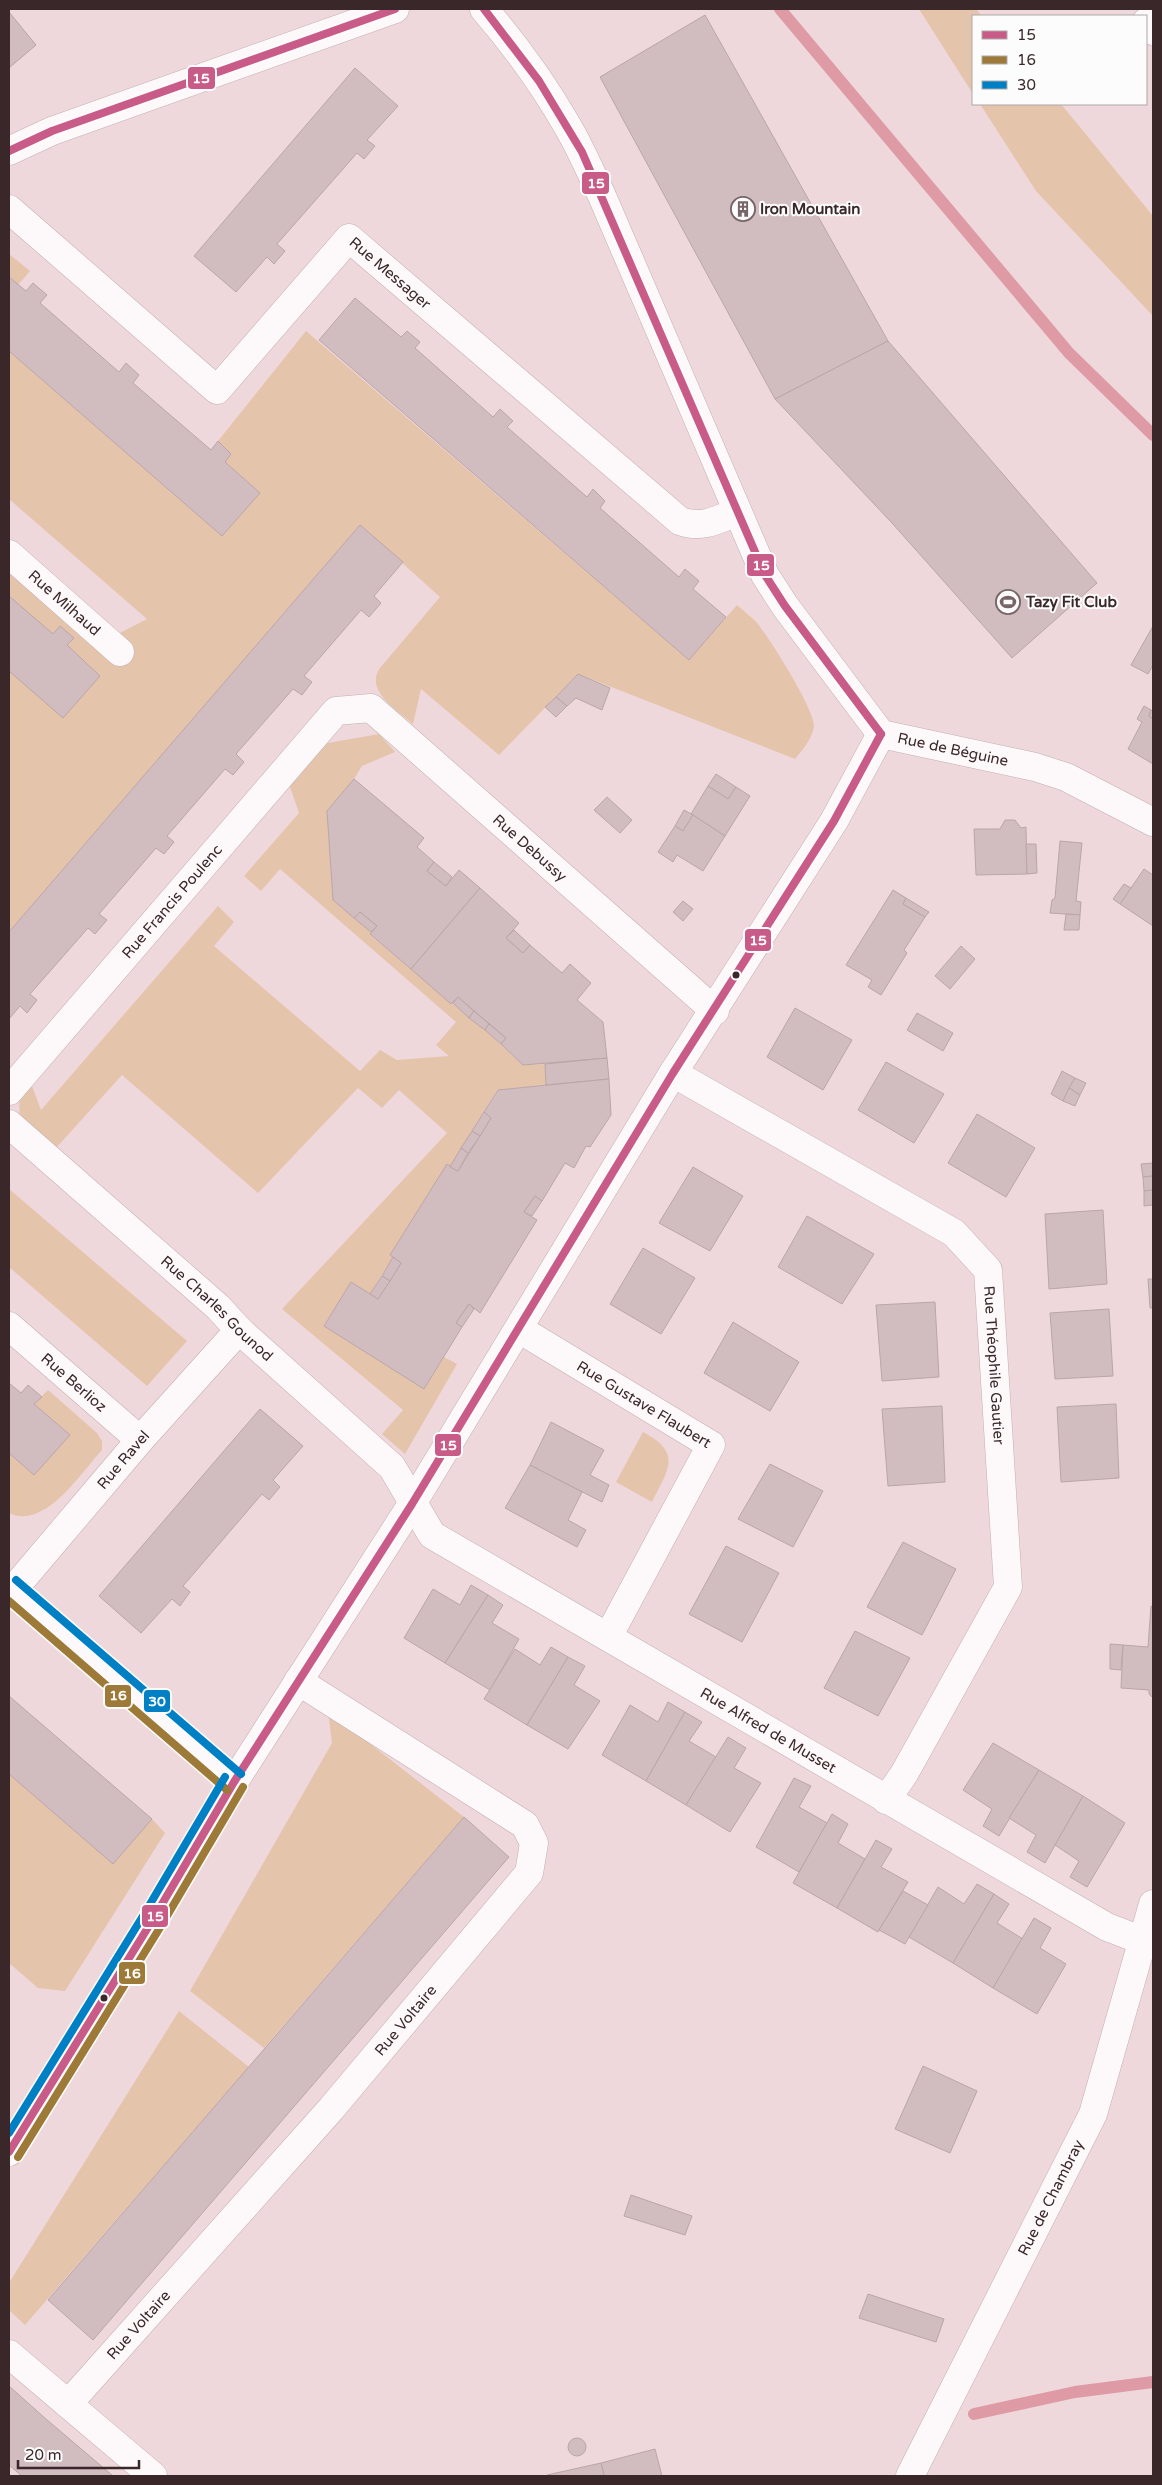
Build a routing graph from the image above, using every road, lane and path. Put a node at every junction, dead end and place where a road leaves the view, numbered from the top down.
1 (395, 9) edge
2 (484, 9) edge
3 (9, 151) edge
4 (9, 209) edge
5 (738, 512) junction
6 (9, 554) edge
7 (120, 652) dead end
8 (336, 712) joint
9 (881, 734) junction
10 (1153, 822) edge
11 (714, 1011) junction
12 (673, 1073) junction
13 (9, 1091) edge
14 (9, 1124) edge
15 (9, 1326) edge
16 (519, 1329) junction
17 (239, 1330) junction
18 (140, 1440) junction
19 (412, 1504) junction
20 (10, 1590) edge
21 (608, 1637) junction
22 (298, 1681) junction
23 (234, 1782) junction
24 (886, 1800) junction
25 (1153, 1904) edge
26 (1141, 1940) junction
27 (9, 2152) edge
28 (9, 2354) edge
29 (68, 2404) junction
30 (153, 2476) edge
31 (910, 2476) edge

1 - 3 street
2 - 5 street, Rue de Béguine
4 - 5 street, Rue Messager
5 - 9 street, Rue de Béguine
6 - 7 street, Rue Milhaud
8 - 11 street, Rue Debussy
8 - 13 street, Rue Francis Poulenc
9 - 10 street, Rue de Béguine
9 - 11 street
11 - 12 street
12 - 16 street
12 - 24 street, Rue Théophile Gautier
14 - 17 street, Rue Charles Gounod
15 - 18 street, Rue Berlioz
16 - 19 street
16 - 21 street, Rue Gustave Flaubert
17 - 18 street, Rue Ravel
17 - 19 street, Rue Charles Gounod
18 - 20 street, Rue Ravel
19 - 21 street, Rue Alfred de Musset
19 - 22 street
20 - 23 street
21 - 24 street, Rue Alfred de Musset
22 - 23 street
22 - 29 street, Rue Voltaire
23 - 27 street
24 - 26 street, Rue Alfred de Musset
25 - 26 street, Rue de Chambray
26 - 31 street, Rue de Chambray
28 - 29 street
29 - 30 street

